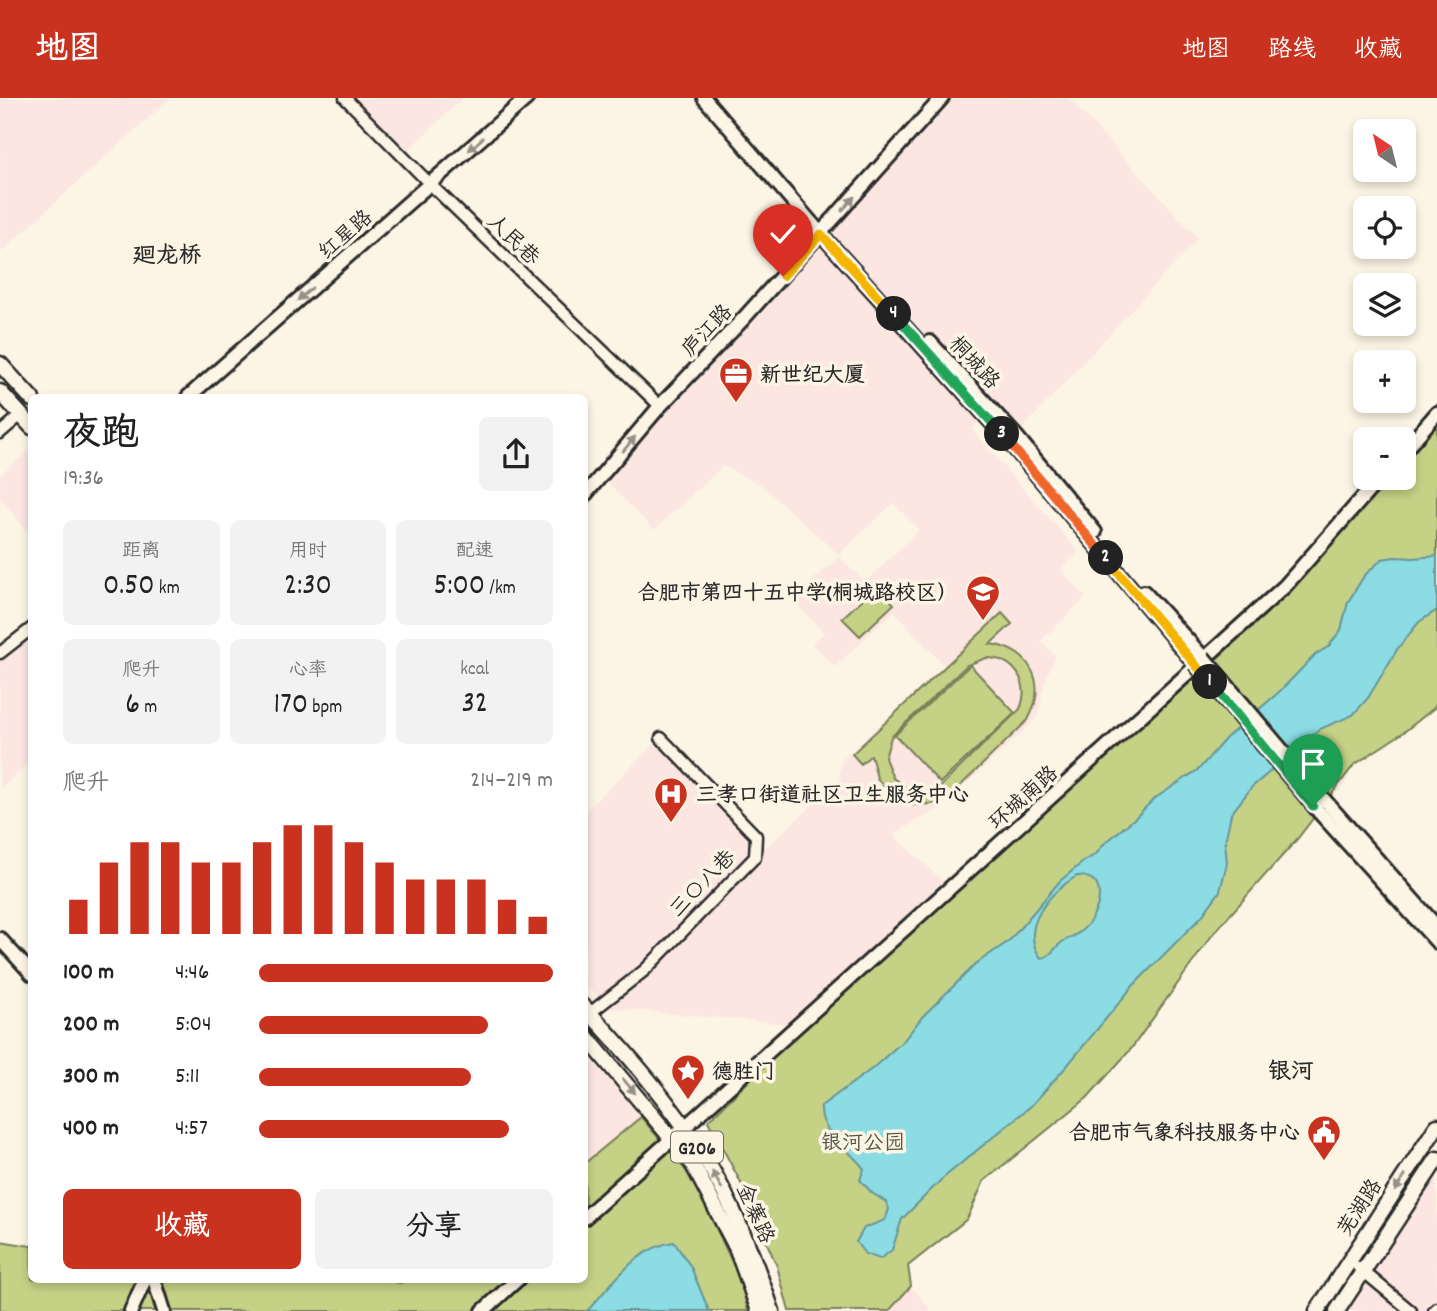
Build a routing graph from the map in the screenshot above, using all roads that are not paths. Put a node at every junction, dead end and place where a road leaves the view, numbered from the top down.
1 (345, 98) edge
2 (527, 98) edge
3 (704, 98) edge
4 (714, 98) edge
5 (942, 98) edge
6 (431, 185) junction
7 (824, 231) junction
8 (0, 364) edge
9 (0, 392) edge
10 (191, 394) edge
11 (28, 395) edge
12 (660, 406) junction
13 (1437, 412) edge
14 (21, 415) junction
15 (28, 423) edge
16 (0, 433) edge
17 (1416, 437) edge
18 (1369, 490) edge
19 (588, 491) edge
20 (28, 631) edge
21 (0, 653) edge
22 (662, 738) dead end
23 (1322, 807) junction
24 (1437, 927) edge
25 (0, 939) edge
26 (1437, 942) edge
27 (28, 970) edge
28 (588, 1009) edge
29 (588, 1011) edge
30 (588, 1038) edge
31 (1437, 1126) edge
32 (678, 1132) junction
33 (1436, 1162) edge
34 (588, 1214) edge
35 (1349, 1261) junction
36 (1364, 1272) junction
37 (143, 1283) edge
38 (155, 1283) edge
39 (514, 1283) edge
40 (131, 1311) edge
41 (164, 1311) edge
42 (484, 1311) edge
43 (760, 1311) edge
44 (772, 1311) edge
45 (1317, 1311) edge
46 (1338, 1311) edge
47 (1411, 1311) edge

1 - 6 street, 人民巷
2 -> 6 street, 红星路
3 - 7 street, 桐城路
4 - 7 street, 桐城路
7 -> 5 street, 庐江路
6 -> 10 street, 红星路
6 - 12 street, 人民巷
7 - 12 street, 庐江路
7 - 23 street, 桐城路, bridge
8 - 11 main road
9 - 14 main road
19 -> 12 street, 庐江路
13 - 17 street
14 - 15 main road
14 - 16 street
18 - 32 street, 环城南路
20 - 21 street
22 - 28 street, 三〇八巷
23 - 24 street
23 - 26 street
25 - 27 street
29 - 32 main road, 金寨路 / G206
30 -> 32 main road, 金寨路
31 -> 35 main road, 芜湖路
32 - 34 street, 环城南路
32 - 43 main road, 金寨路
44 -> 32 main road, 金寨路 / G206
33 - 36 main road, 芜湖路
35 - 36 street
35 - 45 main road, 芜湖路
36 - 46 main road, 芜湖路
36 - 47 street
37 - 40 street
38 - 41 street
39 - 42 street

